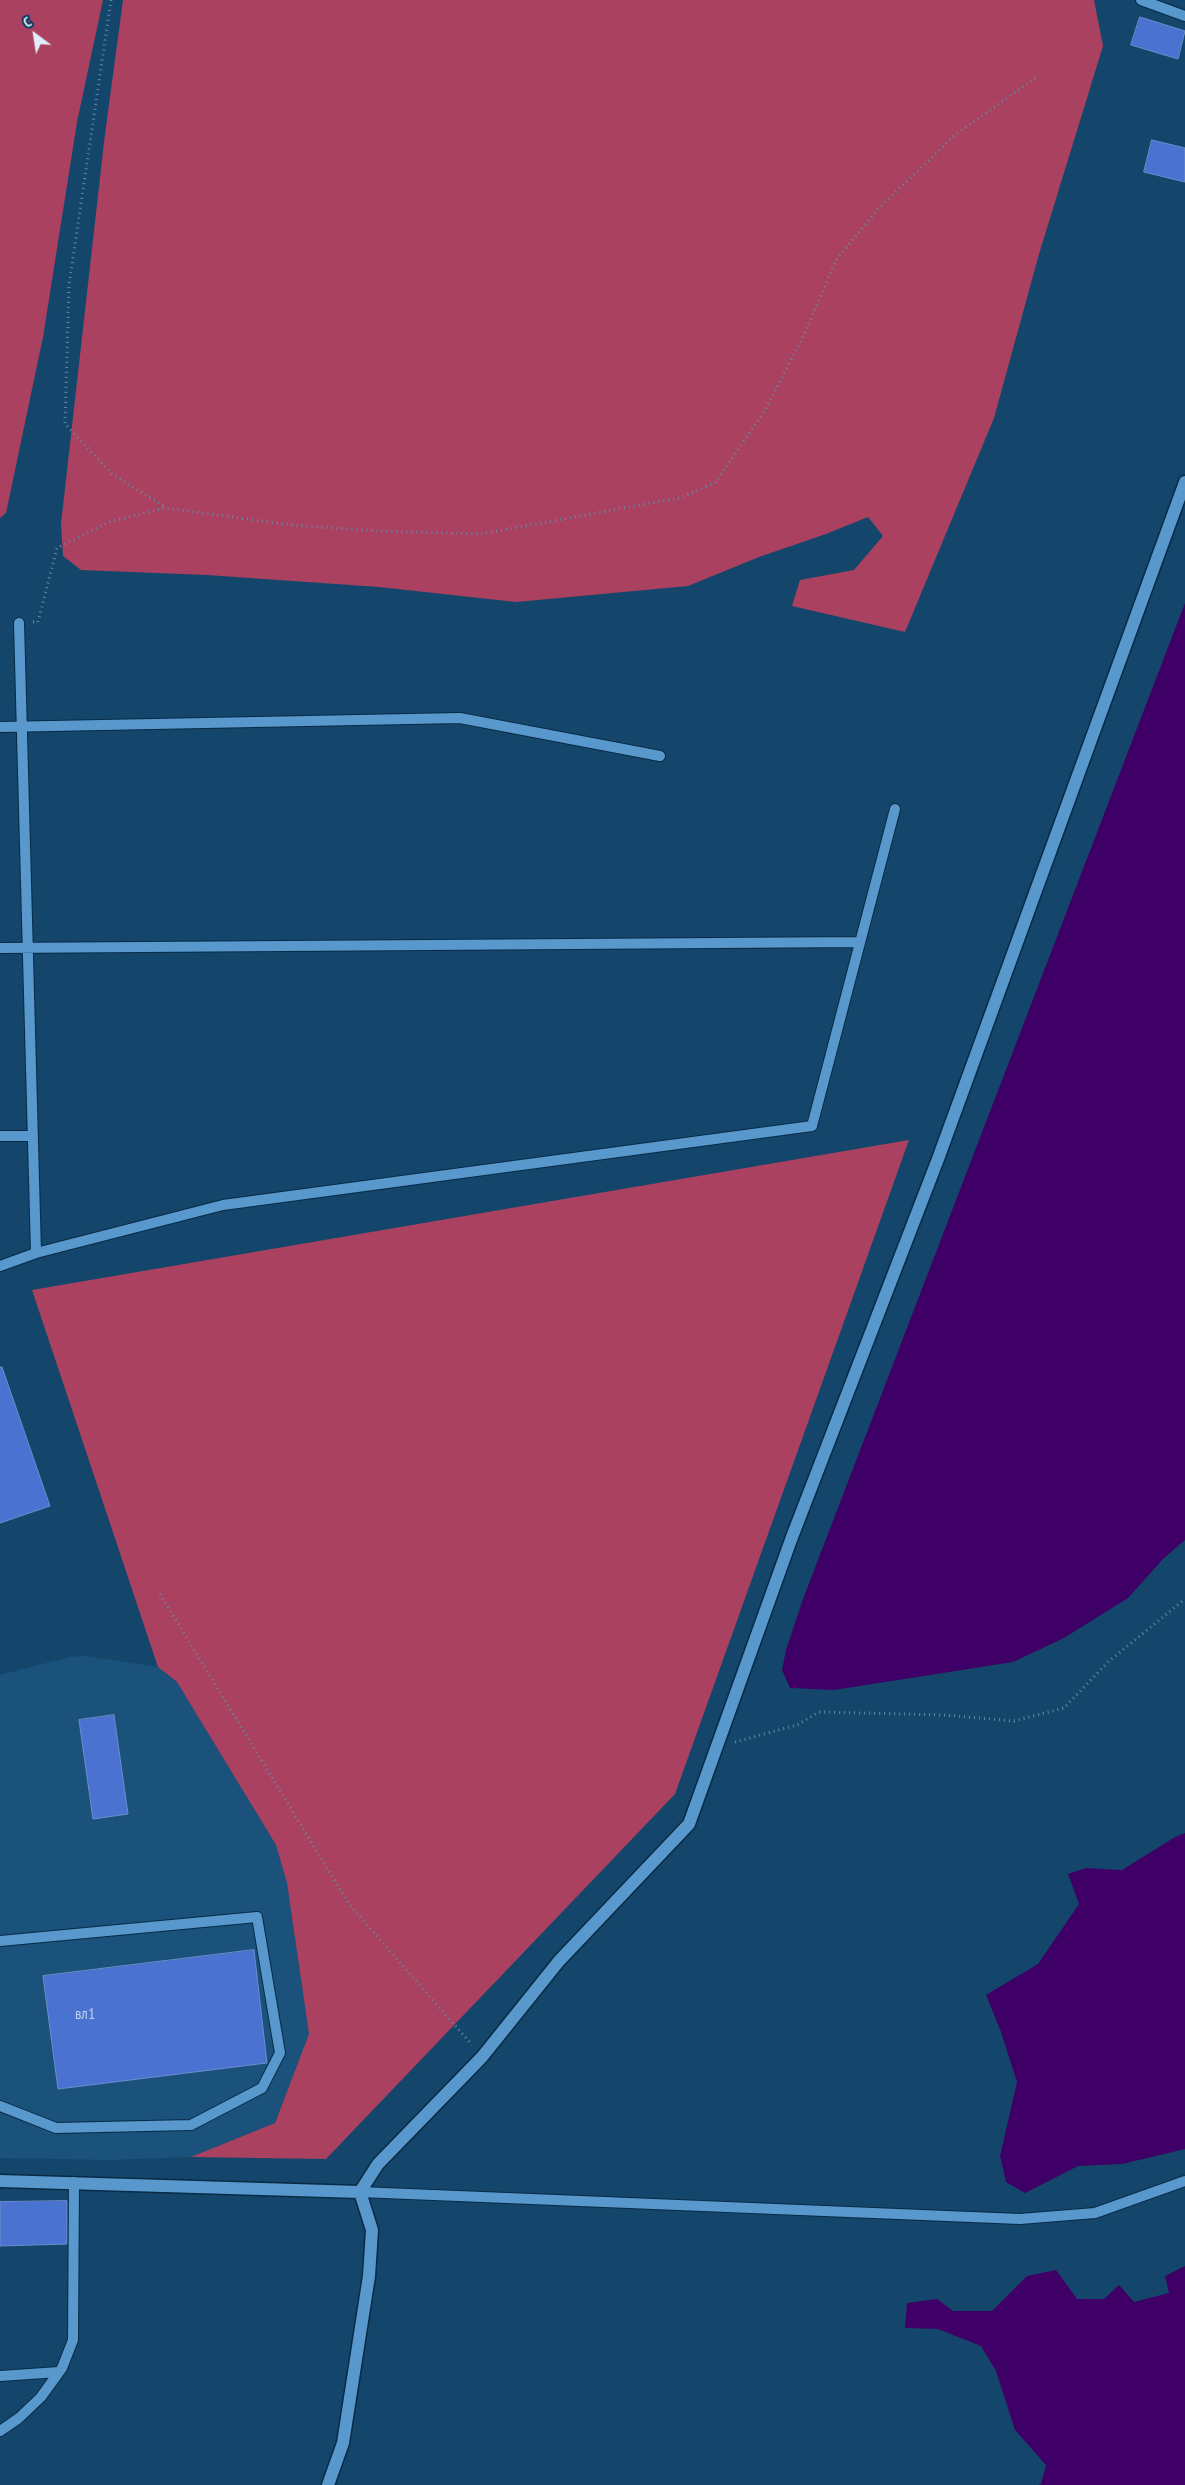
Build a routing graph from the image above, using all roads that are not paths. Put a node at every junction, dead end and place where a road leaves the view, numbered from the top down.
1 (1141, 0) edge
2 (1185, 16) edge
3 (1185, 482) edge
4 (19, 623) dead end
5 (22, 726) junction
6 (0, 727) edge
7 (660, 756) dead end
8 (895, 809) dead end
9 (860, 942) junction
10 (28, 947) junction
11 (0, 948) edge
12 (0, 1136) edge
13 (33, 1136) junction
14 (36, 1253) junction
15 (0, 1266) edge
16 (0, 1941) edge
17 (0, 2106) edge
18 (0, 2181) edge
19 (1185, 2181) edge
20 (74, 2182) junction
21 (360, 2192) junction
22 (59, 2372) junction
23 (0, 2376) edge
24 (0, 2431) edge
25 (328, 2485) edge

1 - 2 lane
3 - 21 street
4 - 5 lane
5 - 6 lane
5 - 7 lane
5 - 10 lane
8 - 9 lane
9 - 10 lane
9 - 14 lane
10 - 11 lane
10 - 13 lane
12 - 13 lane
13 - 14 lane
14 - 15 lane
16 - 17 lane
18 - 20 street
19 - 21 lane
20 - 21 street
20 - 22 lane
21 - 25 street
22 - 23 lane
22 - 24 lane

